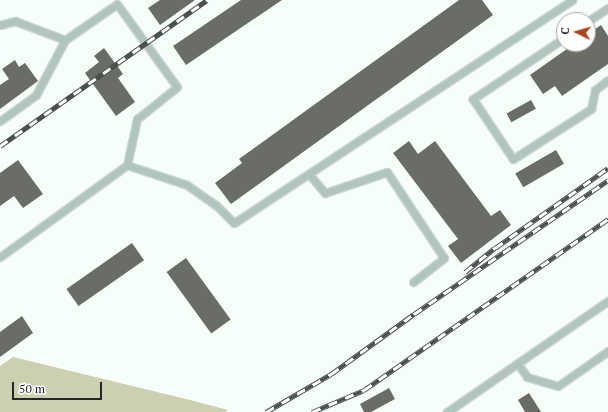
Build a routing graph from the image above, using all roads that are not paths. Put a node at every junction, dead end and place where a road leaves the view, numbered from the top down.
1 (572, 0) edge
2 (608, 8) edge
3 (596, 16) edge
4 (0, 25) edge
5 (65, 40) junction
6 (556, 43) edge
7 (608, 80) edge
8 (0, 122) edge
9 (127, 165) junction
10 (309, 174) junction
11 (0, 257) edge
12 (413, 282) dead end
13 (608, 301) edge
14 (608, 351) edge
15 (518, 364) junction
16 (447, 412) edge

1 - 10 lane
2 - 3 lane
4 - 5 lane
5 - 8 lane
5 - 9 lane
6 - 7 lane
9 - 10 lane
9 - 11 lane
10 - 12 lane
13 - 15 lane
14 - 15 lane
15 - 16 lane

